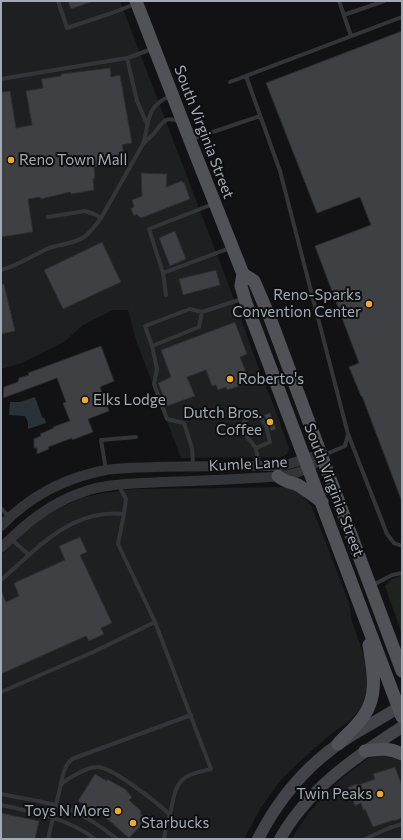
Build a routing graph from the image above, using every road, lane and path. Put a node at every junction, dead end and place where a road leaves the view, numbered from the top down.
1 (58, 1) edge
2 (339, 1) edge
3 (384, 1) edge
4 (137, 2) edge
5 (344, 16) junction
6 (402, 17) edge
7 (351, 36) junction
8 (155, 49) junction
9 (126, 58) junction
10 (246, 76) junction
11 (1, 79) edge
12 (230, 82) dead end
13 (172, 95) junction
14 (260, 116) junction
15 (183, 122) junction
16 (147, 124) junction
17 (189, 140) junction
18 (143, 144) junction
19 (215, 204) junction
20 (48, 217) dead end
21 (101, 218) junction
22 (232, 247) junction
23 (1, 270) edge
24 (163, 273) junction
25 (243, 274) junction
26 (166, 295) dead end
27 (245, 298) junction
28 (202, 312) junction
29 (152, 346) junction
30 (348, 434) junction
31 (136, 437) dead end
32 (256, 448) junction
33 (322, 455) junction
34 (307, 463) junction
35 (193, 466) junction
36 (259, 466) junction
37 (107, 470) junction
38 (278, 476) junction
39 (117, 484) junction
40 (322, 502) junction
41 (1, 508) edge
42 (124, 514) junction
43 (9, 518) junction
44 (1, 526) edge
45 (11, 539) junction
46 (402, 546) edge
47 (1, 548) edge
48 (29, 555) junction
49 (402, 573) edge
50 (1, 580) edge
51 (371, 587) junction
52 (363, 614) junction
53 (155, 622) junction
54 (391, 642) junction
55 (402, 651) edge
56 (402, 671) edge
57 (1, 692) edge
58 (401, 710) edge
59 (191, 714) junction
60 (402, 727) edge
61 (338, 744) junction
62 (365, 751) junction
63 (402, 754) edge
64 (61, 784) junction
65 (1, 794) edge
66 (1, 805) edge
67 (56, 806) junction
68 (170, 815) junction
69 (53, 817) junction
70 (402, 824) edge
71 (48, 839) edge
72 (95, 839) edge
73 (117, 839) edge
74 (164, 839) edge
75 (258, 839) edge
76 (280, 839) edge
77 (365, 839) edge

1 - 4 lane
2 - 5 lane
3 - 5 lane
4 - 8 main road, South Virginia Street
5 - 7 lane
6 - 7 lane
7 - 10 lane
8 - 9 lane
8 - 13 main road, South Virginia Street
9 - 11 lane
9 - 16 lane
10 - 12 lane
10 - 14 lane
13 - 15 main road, South Virginia Street
13 - 16 lane
14 - 17 lane
14 - 30 lane
15 - 17 main road, South Virginia Street
15 - 18 lane
16 - 18 lane
17 - 19 main road, South Virginia Street
18 - 21 lane
19 - 22 main road, South Virginia Street
19 - 24 lane
20 - 21 lane
21 - 23 lane
22 - 24 lane
22 - 25 main road, South Virginia Street
24 - 26 lane
25 - 27 main road, South Virginia Street
25 - 33 main road, South Virginia Street
27 - 28 lane
27 - 34 main road, South Virginia Street
28 - 29 lane
28 - 29 lane
29 - 35 lane
30 - 33 lane
30 - 46 lane
31 - 37 lane
32 - 32 lane
32 - 36 lane
33 - 34 street, Kumle Lane
33 - 51 main road, South Virginia Street
34 - 36 street, Kumle Lane
34 - 38 street, Kumle Lane
34 - 40 main road, South Virginia Street
35 - 36 street, Kumle Lane
35 - 37 street, Kumle Lane
37 - 39 street
37 - 43 street, Kumle Lane
38 - 39 street, Kumle Lane
38 - 40 main road
39 - 42 lane
39 - 45 street, Kumle Lane
40 - 52 main road, South Virginia Street
41 - 43 lane
42 - 48 lane
42 - 53 lane
43 - 44 street, Kumle Lane
45 - 47 street, Kumle Lane
45 - 48 lane
48 - 50 lane
49 - 51 lane
51 - 54 main road, South Virginia Street
52 - 58 main road, South Virginia Street
52 - 61 main road
53 - 57 lane
53 - 59 lane
54 - 55 main road
54 - 56 main road, South Virginia Street
58 - 61 main road
59 - 64 lane
59 - 68 lane
60 - 62 main road
61 - 75 main road
62 - 63 main road
62 - 76 main road
64 - 67 lane
64 - 68 lane
65 - 67 lane
66 - 69 lane
67 - 69 lane
67 - 73 lane
68 - 74 lane
69 - 71 lane
69 - 72 lane
70 - 77 lane

